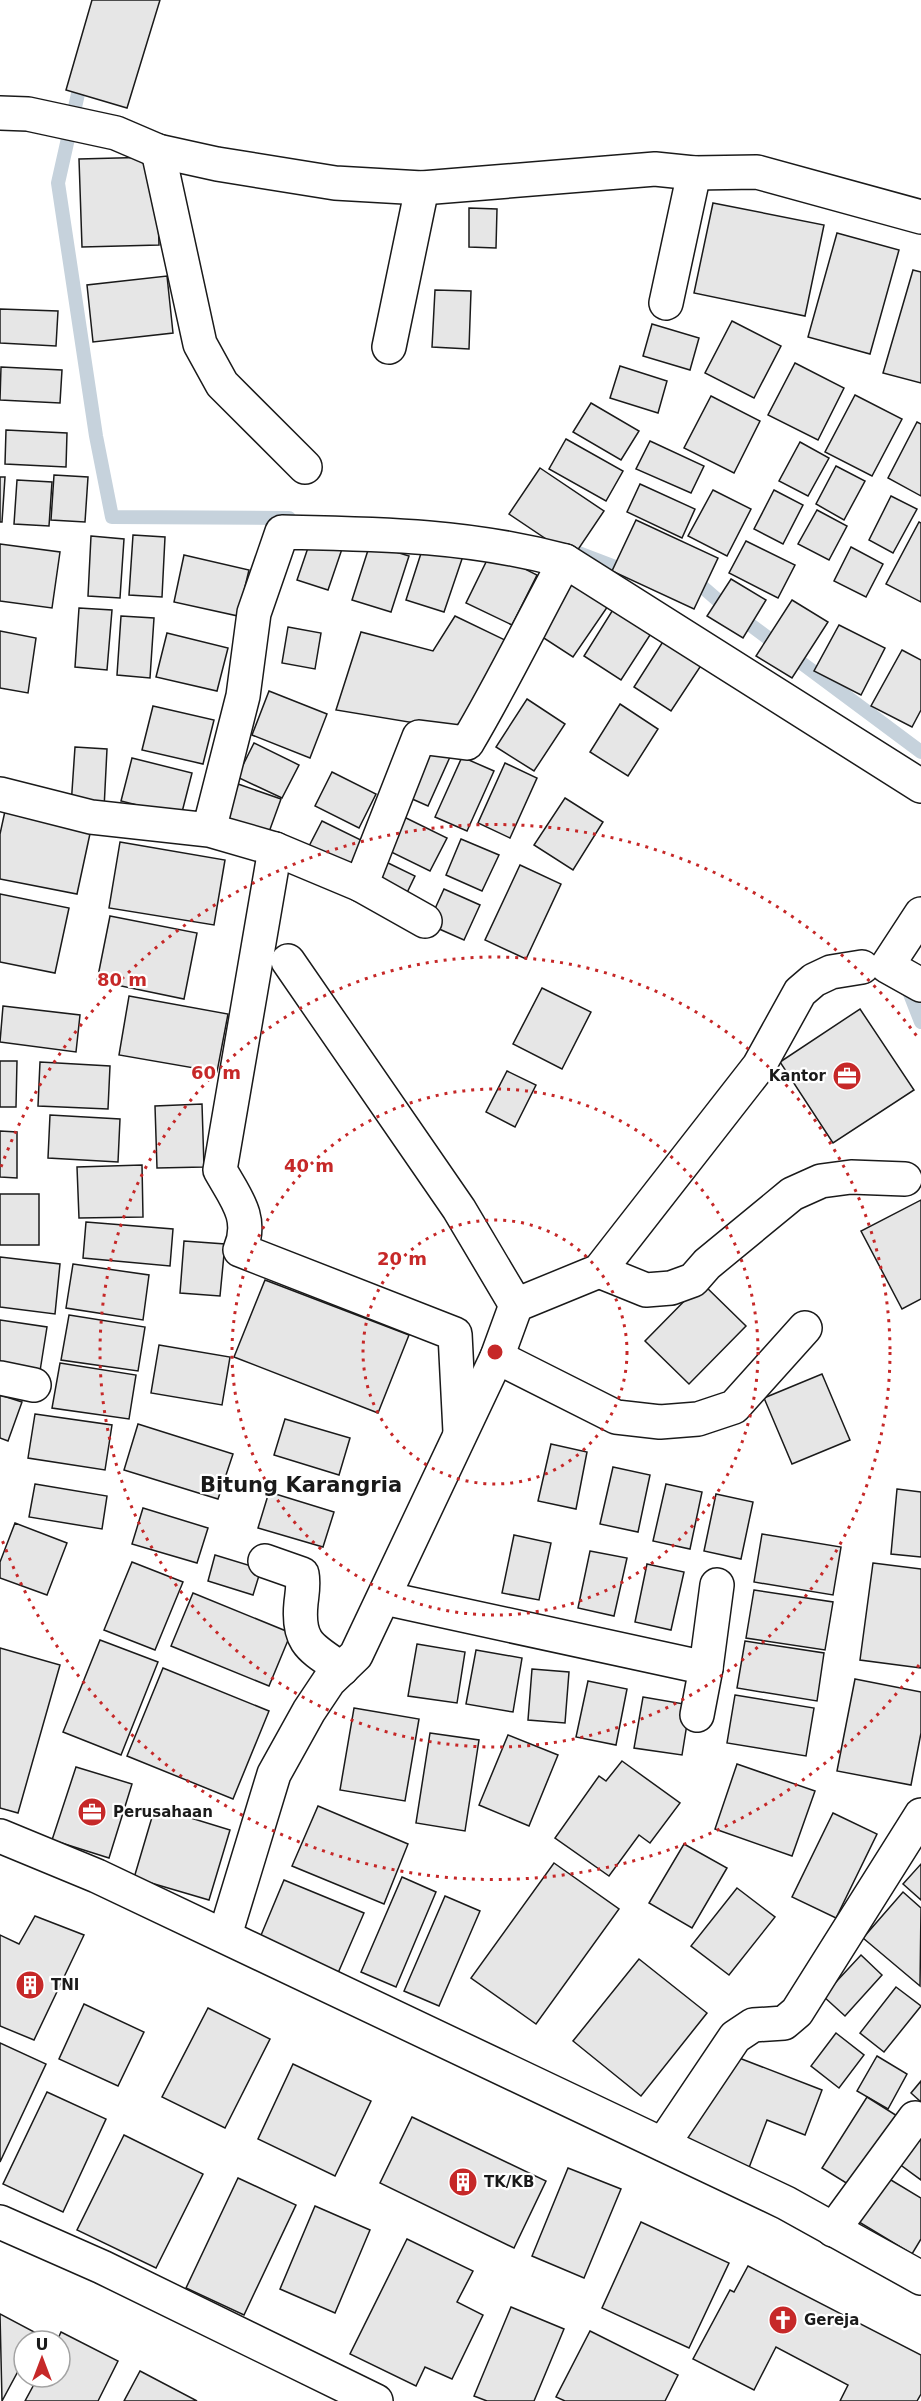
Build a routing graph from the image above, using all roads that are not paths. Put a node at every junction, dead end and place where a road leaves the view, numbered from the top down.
1 (14, 114) edge
2 (158, 151) junction
3 (694, 173) junction
4 (422, 188) junction
5 (921, 217) edge
6 (666, 303) dead end
7 (389, 347) dead end
8 (305, 467) dead end
9 (564, 561) junction
10 (921, 786) edge
11 (0, 794) edge
12 (209, 830) junction
13 (275, 849) junction
14 (361, 885) junction
15 (921, 914) edge
16 (425, 921) dead end
17 (288, 962) dead end
18 (874, 966) junction
19 (921, 985) edge
20 (905, 1179) dead end
21 (599, 1271) junction
22 (516, 1305) junction
23 (805, 1328) dead end
24 (497, 1358) junction
25 (0, 1378) edge
26 (34, 1385) dead end
27 (460, 1437) junction
28 (265, 1561) dead end
29 (717, 1585) dead end
30 (384, 1598) junction
31 (706, 1668) junction
32 (342, 1669) junction
33 (697, 1715) dead end
34 (921, 1815) edge
35 (0, 1836) edge
36 (225, 1935) junction
37 (921, 2121) edge
38 (663, 2144) junction
39 (0, 2222) edge
40 (833, 2230) junction
41 (921, 2278) edge
42 (376, 2401) edge

1 - 2 street
2 - 4 street
2 - 8 street
3 - 4 street
3 - 5 street
3 - 6 street
4 - 7 street
9 - 10 street
9 - 12 street
9 - 14 street
11 - 12 street
12 - 13 street
13 - 14 street
13 - 27 street
14 - 16 street
15 - 18 street
17 - 22 street
18 - 19 street
18 - 21 street
20 - 21 street
21 - 22 street
22 - 24 street
23 - 24 street
24 - 27 street
25 - 26 street
27 - 30 street
28 - 32 street
29 - 31 street
30 - 31 street
30 - 32 street
31 - 33 street
32 - 36 street
34 - 38 street
35 - 36 street
36 - 38 street
37 - 40 street
38 - 40 street
39 - 42 street
40 - 41 street

